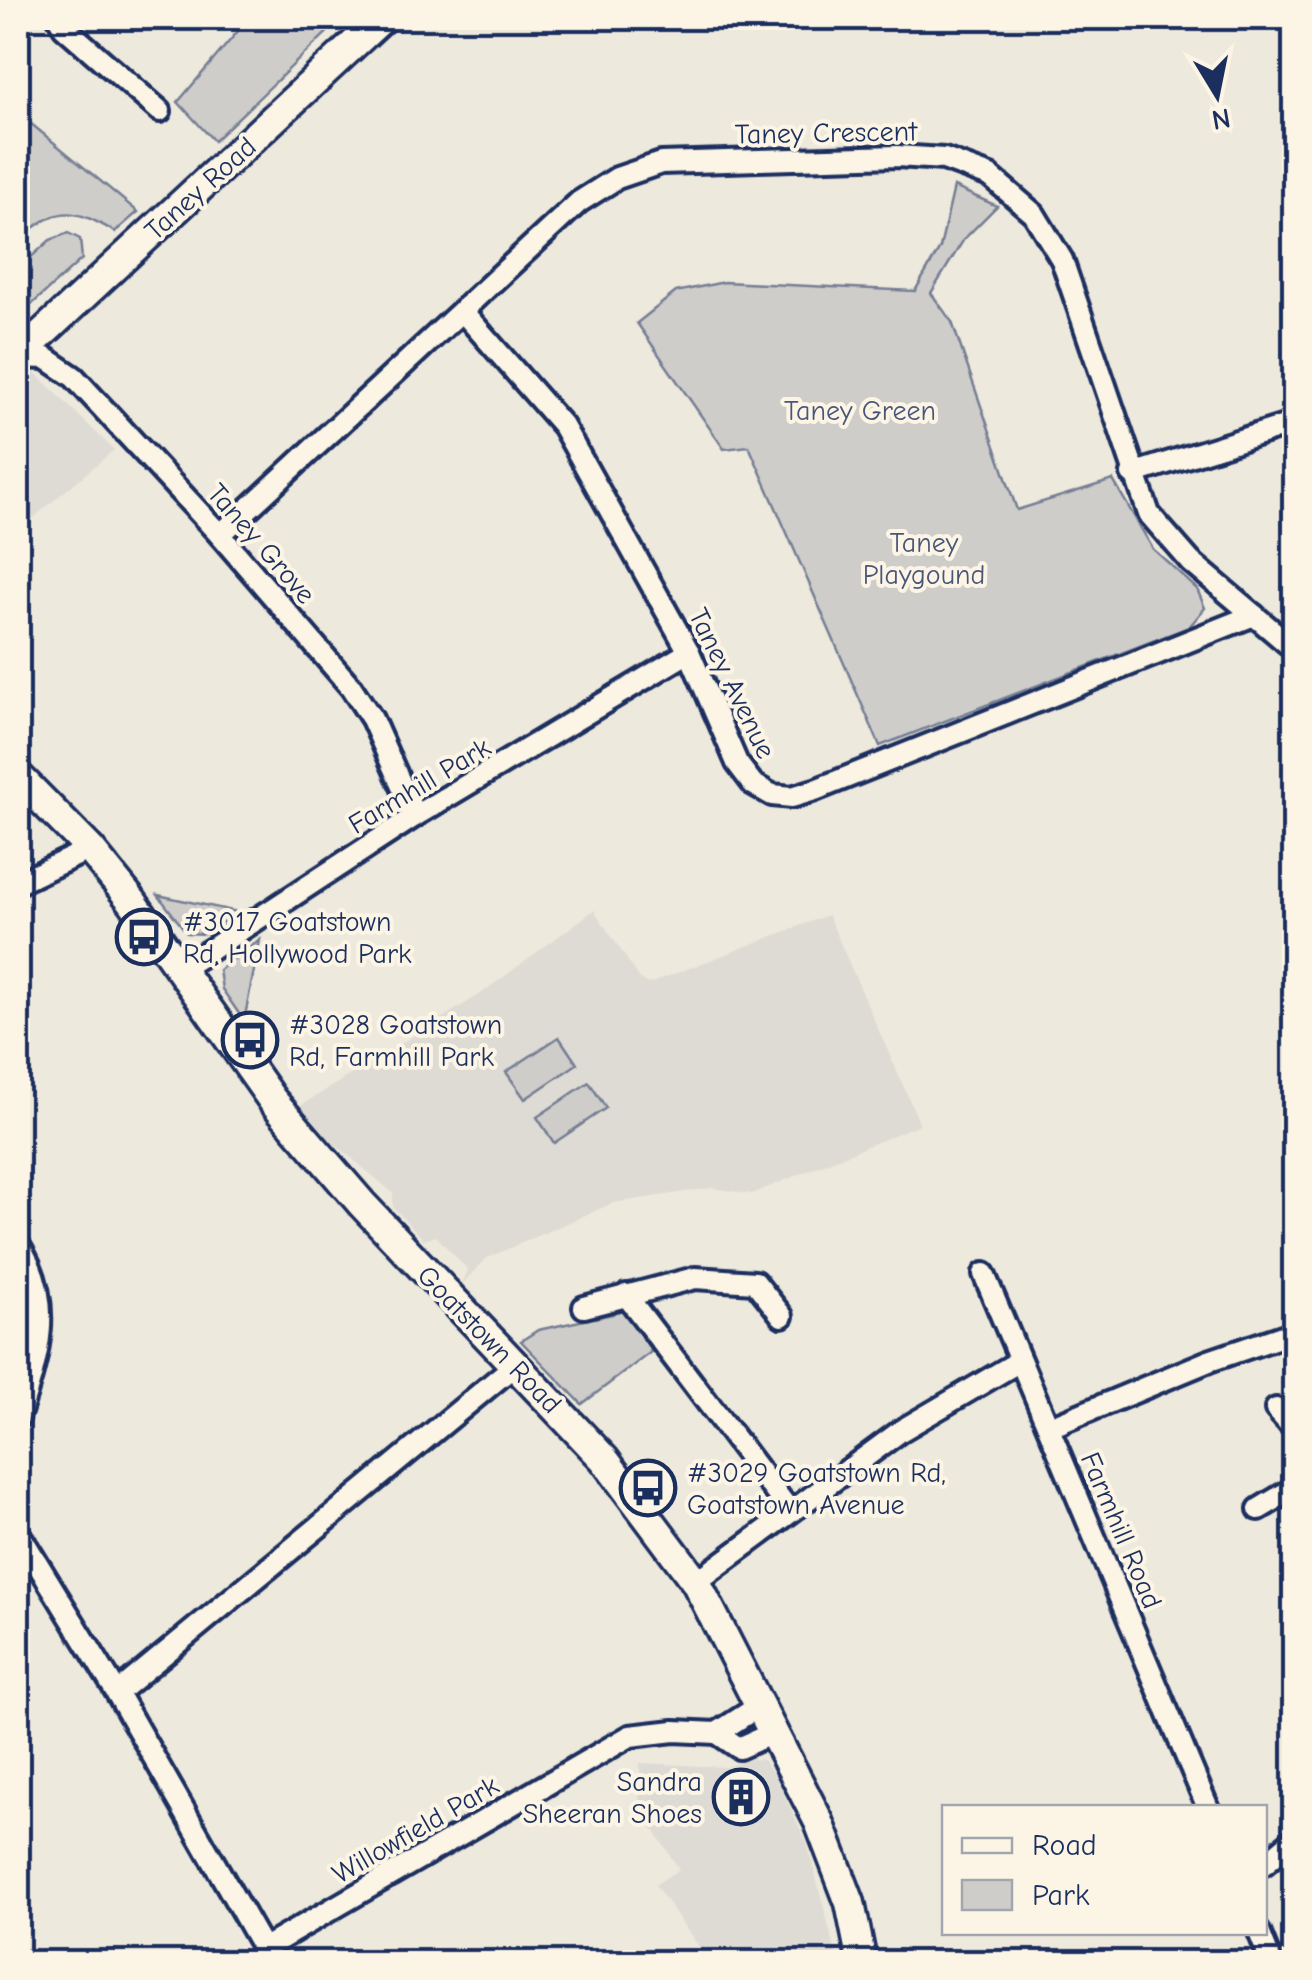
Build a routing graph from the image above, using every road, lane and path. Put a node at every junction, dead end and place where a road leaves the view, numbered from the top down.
1 (59, 18) edge
2 (382, 18) edge
3 (160, 111) dead end
4 (463, 312) junction
5 (18, 357) edge
6 (1294, 423) edge
7 (1132, 474) junction
8 (220, 536) junction
9 (1254, 616) junction
10 (1294, 649) edge
11 (689, 652) junction
12 (18, 776) edge
13 (415, 816) junction
14 (90, 850) junction
15 (18, 883) edge
16 (181, 969) junction
17 (18, 1244) edge
18 (984, 1274) dead end
19 (626, 1295) junction
20 (584, 1307) dead end
21 (782, 1316) dead end
22 (1294, 1332) edge
23 (1018, 1362) junction
24 (516, 1364) junction
25 (19, 1408) edge
26 (1276, 1410) dead end
27 (1050, 1427) junction
28 (1294, 1429) edge
29 (1294, 1488) edge
30 (1258, 1508) dead end
31 (789, 1510) junction
32 (18, 1532) edge
33 (696, 1582) junction
34 (117, 1692) junction
35 (762, 1704) junction
36 (717, 1732) junction
37 (775, 1732) junction
38 (1207, 1805) edge
39 (1294, 1838) edge
40 (1267, 1861) edge
41 (1260, 1935) edge
42 (267, 1956) edge
43 (862, 1962) edge
44 (1271, 1962) edge

1 - 3 street
2 - 5 main road, Taney Road
4 - 7 street, Taney Crescent
4 - 8 street, Taney Crescent
4 - 11 street, Taney Avenue
5 - 8 street, Taney Grove
6 - 7 street
7 - 9 street, Taney Crescent
8 - 13 street, Taney Grove
9 - 10 street, Taney Crescent
9 - 11 street, Taney Avenue
11 - 13 street, Farmhill Park
12 - 14 main road, Goatstown Road
13 - 16 street, Farmhill Park
14 - 15 street
14 - 16 main road, Goatstown Road
16 - 24 main road, Goatstown Road
17 - 25 street
18 - 23 street, Farmhill Road
19 - 20 street
19 - 21 street
19 - 31 street
22 - 27 street
23 - 27 street, Farmhill Road
23 - 31 street
24 - 33 main road, Goatstown Road
24 - 34 street
26 - 28 street
27 - 38 street, Farmhill Road
29 - 30 street
31 - 33 street
32 - 34 street
33 - 35 main road, Goatstown Road
34 - 42 street
35 - 36 street, Willowfield Park
35 - 37 main road, Goatstown Road
36 - 37 street
36 - 42 street, Willowfield Park
37 - 43 main road, Goatstown Road
39 - 40 street
41 - 44 street

